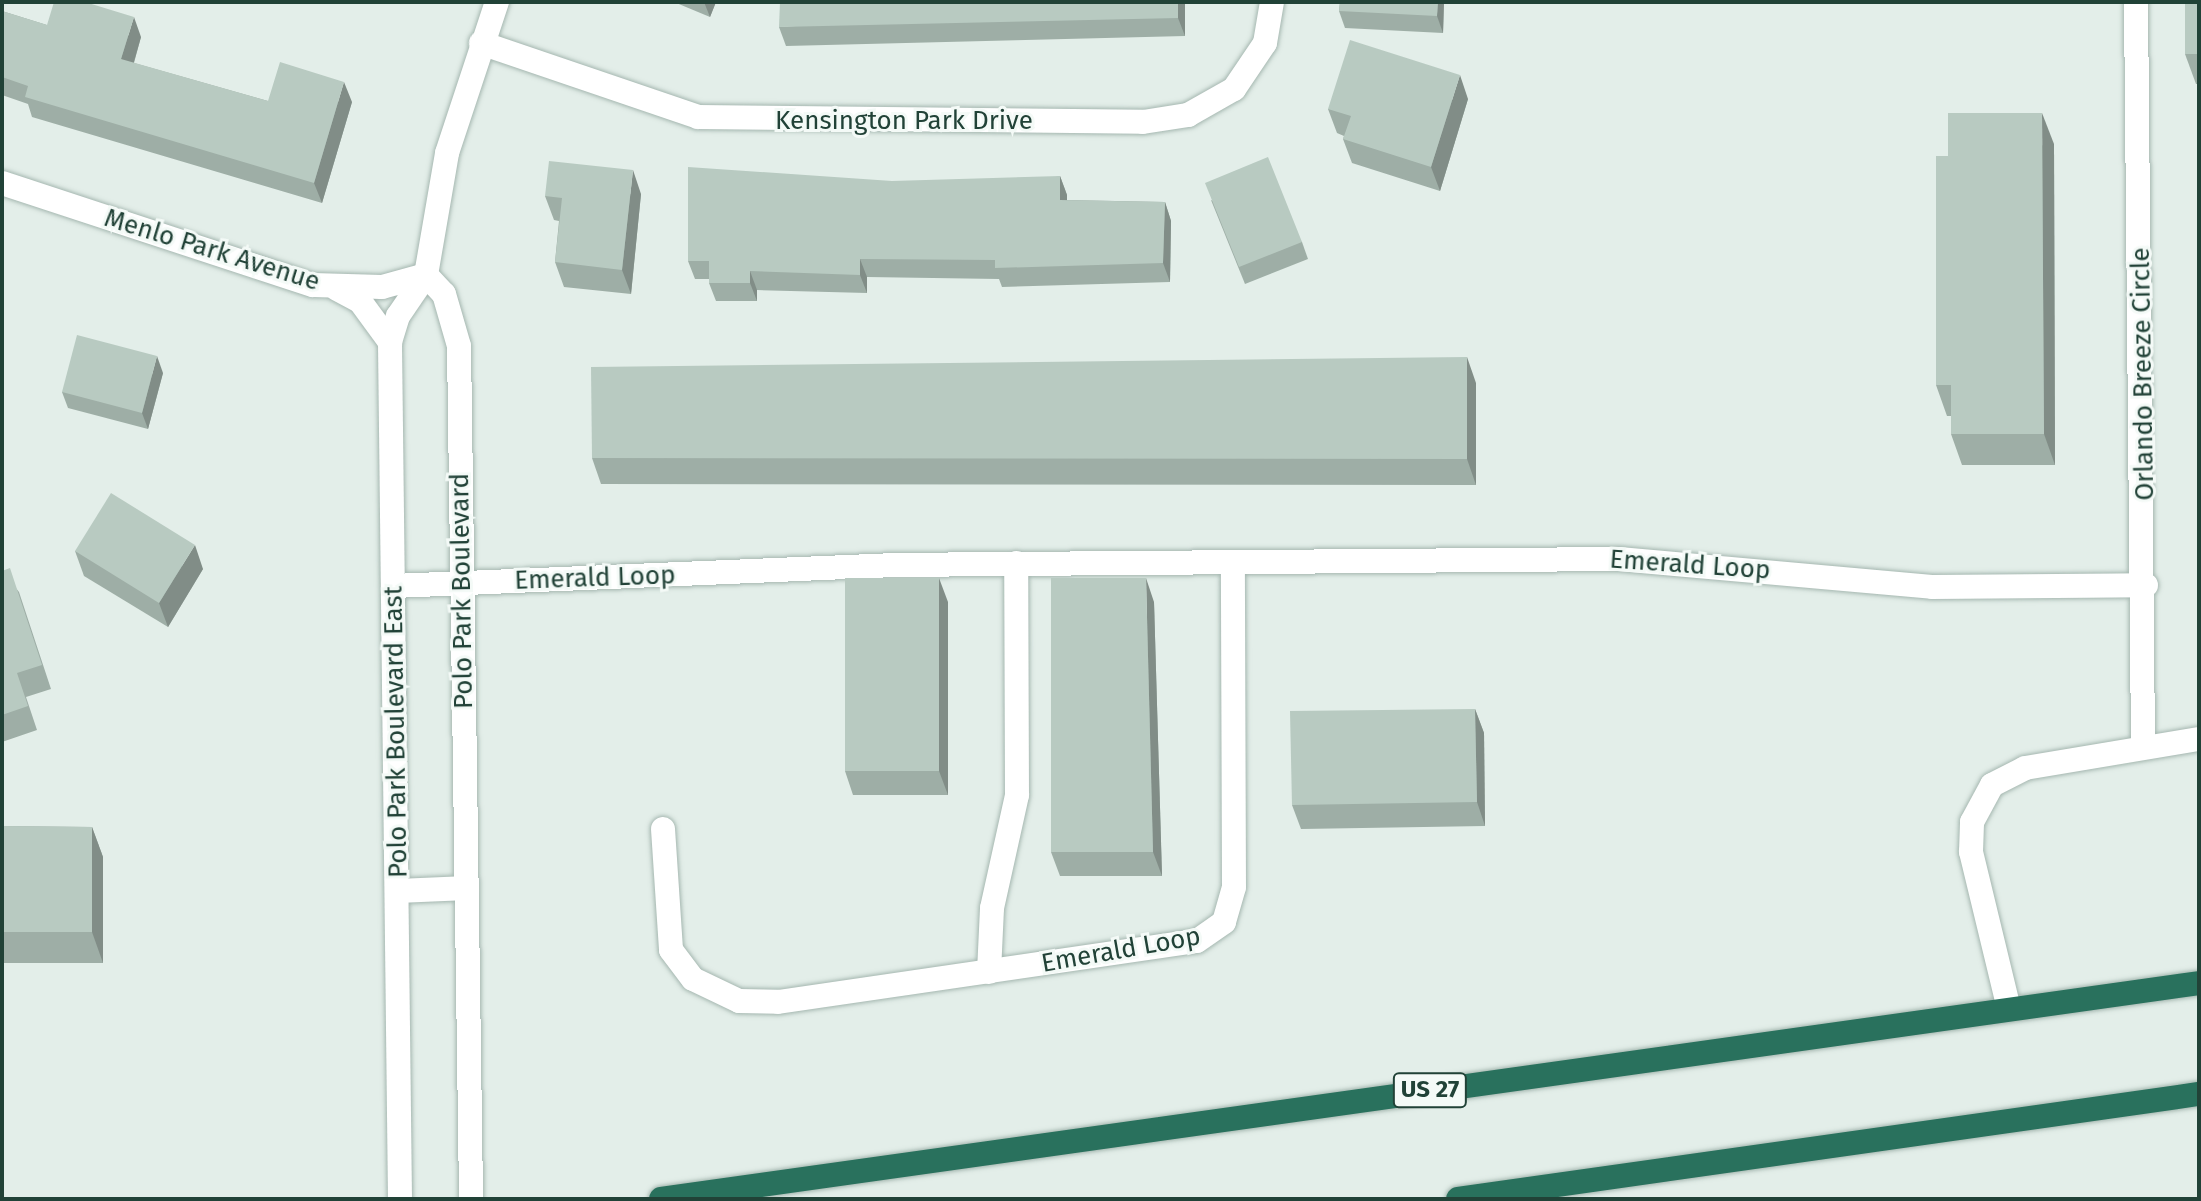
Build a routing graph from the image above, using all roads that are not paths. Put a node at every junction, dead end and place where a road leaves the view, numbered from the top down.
1 (497, 2) edge
2 (1272, 2) edge
3 (2136, 2) edge
4 (481, 43) junction
5 (2, 183) edge
6 (426, 275) junction
7 (335, 288) junction
8 (390, 342) junction
9 (1233, 562) junction
10 (1016, 563) junction
11 (462, 584) junction
12 (2146, 585) junction
13 (394, 586) junction
14 (2199, 739) edge
15 (2143, 747) junction
16 (663, 829) dead end
17 (467, 888) junction
18 (398, 891) junction
19 (989, 972) junction
20 (2199, 983) edge
21 (2009, 1009) junction
22 (2199, 1094) edge
23 (400, 1199) edge
24 (471, 1199) edge
25 (661, 1199) edge
26 (1458, 1199) edge

1 - 4 street
2 - 4 street, Kensington Park Drive
3 - 12 street, Orlando Breeze Circle
4 - 6 street
5 - 7 street, Menlo Park Avenue
6 - 7 street, Menlo Park Avenue
6 - 8 street, Polo Park Boulevard East
6 - 11 street, Polo Park Boulevard
7 - 8 street
8 - 13 street, Polo Park Boulevard East
9 - 10 street, Emerald Loop
9 - 12 street, Emerald Loop
9 - 19 street, Emerald Loop
10 - 11 street, Emerald Loop
10 - 19 street
11 - 13 street, Emerald Loop
11 - 17 street, Polo Park Boulevard
12 - 15 street, Orlando Breeze Circle
13 - 18 street, Polo Park Boulevard East
14 - 15 street
15 - 21 street
16 - 19 street, Emerald Loop
17 - 18 street
17 - 24 street, Polo Park Boulevard
18 - 23 street, Polo Park Boulevard East
20 - 21 highway, US 27
21 - 25 highway, US 27
22 - 26 highway

